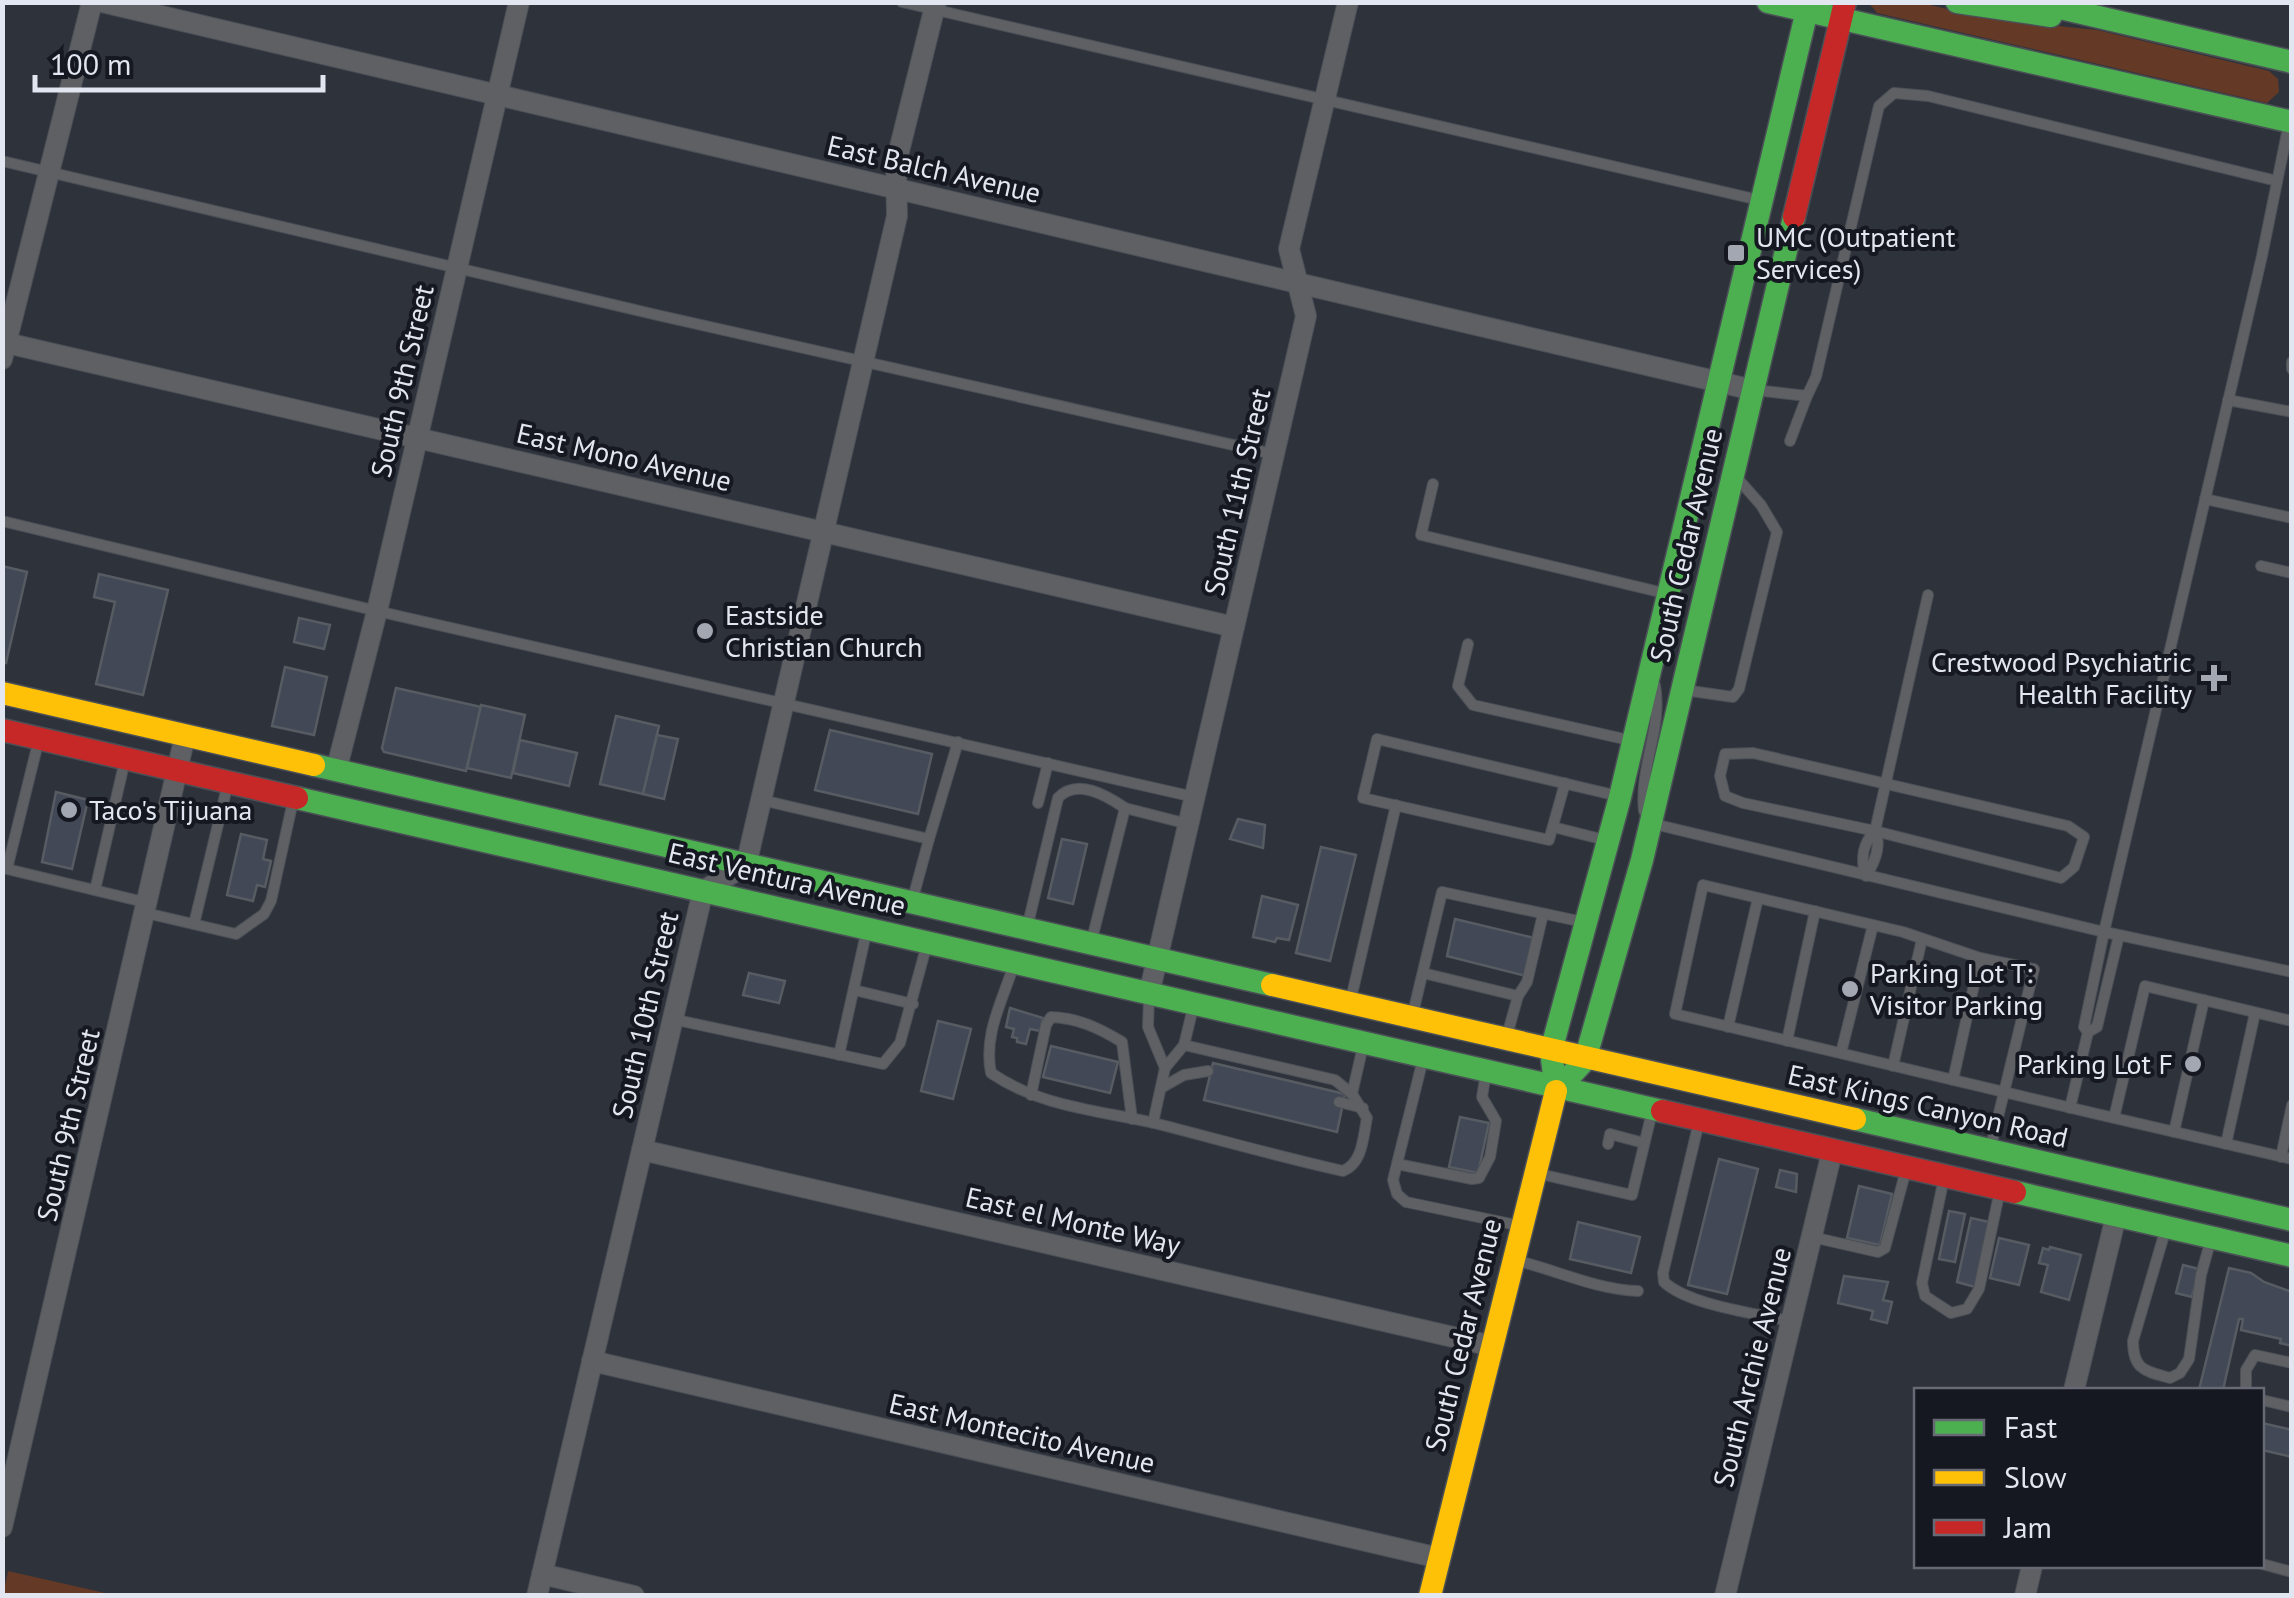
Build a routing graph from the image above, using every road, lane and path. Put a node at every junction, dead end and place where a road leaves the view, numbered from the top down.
1 (92, 2) edge
2 (102, 2) edge
3 (520, 2) edge
4 (902, 2) edge
5 (1348, 2) edge
6 (1768, 2) edge
7 (1957, 2) edge
8 (2034, 2) edge
9 (935, 6) edge
10 (1813, 6) edge
11 (1843, 11) edge
12 (2122, 24) junction
13 (2292, 62) edge
14 (497, 97) junction
15 (1325, 102) junction
16 (2291, 119) edge
17 (2, 161) edge
18 (50, 172) junction
19 (2277, 181) junction
20 (896, 189) junction
21 (1762, 200) junction
22 (456, 268) junction
23 (1296, 281) junction
24 (4, 348) edge
25 (864, 361) junction
26 (1720, 382) junction
27 (1753, 390) junction
28 (1807, 396) junction
29 (2228, 400) junction
30 (2292, 412) edge
31 (416, 438) junction
32 (1790, 441) dead end
33 (1275, 454) junction
34 (1734, 474) junction
35 (1433, 484) dead end
36 (2204, 498) junction
37 (2292, 518) edge
38 (2, 521) edge
39 (823, 532) junction
40 (2262, 566) dead end
41 (2292, 573) edge
42 (1669, 594) junction
43 (1928, 595) dead end
44 (377, 611) junction
45 (1234, 627) junction
46 (1468, 644) dead end
47 (1652, 666) junction
48 (1683, 690) junction
49 (2, 693) edge
50 (784, 702) junction
51 (2, 730) edge
52 (186, 736) junction
53 (39, 738) junction
54 (1634, 741) junction
55 (958, 742) junction
56 (126, 758) junction
57 (1048, 763) junction
58 (177, 770) junction
59 (336, 771) junction
60 (228, 782) junction
61 (1565, 782) junction
62 (1886, 783) junction
63 (294, 797) junction
64 (1620, 797) junction
65 (1195, 798) junction
66 (762, 800) junction
67 (1038, 803) dead end
68 (1396, 805) junction
69 (1125, 808) junction
70 (1651, 823) junction
71 (1188, 824) junction
72 (1552, 828) junction
73 (1875, 831) junction
74 (930, 840) junction
75 (1607, 841) junction
76 (746, 865) junction
77 (1866, 876) junction
78 (95, 890) junction
79 (702, 890) junction
80 (1758, 898) junction
81 (911, 904) junction
82 (148, 908) junction
83 (1815, 911) junction
84 (1543, 914) junction
85 (1584, 923) junction
86 (194, 924) junction
87 (1873, 925) junction
88 (867, 929) junction
89 (1026, 931) junction
90 (2104, 932) junction
91 (2118, 935) junction
92 (1922, 939) junction
93 (927, 943) junction
94 (1090, 946) junction
95 (1980, 958) junction
96 (1157, 961) junction
97 (1014, 963) junction
98 (2292, 972) edge
99 (1423, 973) junction
100 (854, 990) junction
101 (1149, 994) junction
102 (1518, 996) junction
103 (2204, 1000) junction
104 (913, 1004) junction
105 (1350, 1004) junction
106 (1194, 1006) junction
107 (2255, 1013) junction
108 (1412, 1018) junction
109 (672, 1020) junction
110 (2292, 1021) edge
111 (1728, 1027) junction
112 (2088, 1032) junction
113 (1506, 1040) junction
114 (1787, 1041) junction
115 (1363, 1045) junction
116 (1184, 1046) junction
117 (1551, 1051) junction
118 (1841, 1054) junction
119 (839, 1055) junction
120 (1423, 1058) junction
121 (1585, 1060) junction
122 (1893, 1066) junction
123 (1166, 1068) junction
124 (1208, 1071) dead end
125 (1486, 1073) junction
126 (1953, 1080) junction
127 (1161, 1088) junction
128 (1557, 1089) junction
129 (2004, 1092) junction
130 (1352, 1094) junction
131 (1031, 1095) junction
132 (1340, 1102) dead end
133 (2292, 1105) edge
134 (1364, 1108) junction
135 (2070, 1108) junction
136 (1652, 1110) junction
137 (2114, 1118) junction
138 (1132, 1119) junction
139 (1699, 1120) junction
140 (1152, 1123) junction
141 (2174, 1132) junction
142 (1644, 1142) junction
143 (1608, 1144) dead end
144 (2226, 1144) junction
145 (642, 1150) junction
146 (1990, 1151) junction
147 (1832, 1152) junction
148 (2286, 1158) edge
149 (1397, 1164) junction
150 (1906, 1169) junction
151 (1534, 1173) junction
152 (1600, 1174) dead end
153 (1944, 1177) junction
154 (1597, 1187) junction
155 (2000, 1190) junction
156 (2116, 1216) junction
157 (2292, 1220) edge
158 (1520, 1226) junction
159 (2166, 1228) junction
160 (1812, 1237) junction
161 (2211, 1238) junction
162 (2292, 1256) edge
163 (1513, 1259) junction
164 (1638, 1291) dead end
165 (1793, 1322) junction
166 (1492, 1346) junction
167 (592, 1361) junction
168 (2292, 1363) edge
169 (2074, 1388) edge
170 (2246, 1388) edge
171 (2264, 1400) edge
172 (2292, 1407) edge
173 (2, 1527) edge
174 (1440, 1558) junction
175 (2264, 1565) edge
176 (2032, 1568) edge
177 (2292, 1572) edge
178 (542, 1574) junction
179 (537, 1596) edge
180 (634, 1596) edge
181 (1430, 1596) edge
182 (1725, 1596) edge
183 (2025, 1596) edge

1 - 18 street
2 - 14 street, East Balch Avenue
3 - 14 street, South 9th Street
4 - 9 lane
5 - 15 street, South 11th Street
6 - 10 main road
7 - 12 main road
8 - 12 main road
9 - 15 lane
9 - 20 street
10 - 11 main road
10 - 21 main road, South Cedar Avenue
11 - 16 main road
11 - 27 main road, South Cedar Avenue
12 - 13 main road
14 - 20 street, East Balch Avenue
14 - 22 street, South 9th Street
15 - 21 lane
15 - 23 street, South 11th Street
16 - 19 lane
17 - 18 lane
18 - 22 lane
18 - 24 street
19 - 28 lane
19 - 29 lane
20 - 23 street, East Balch Avenue
20 - 25 street
21 - 26 main road, South Cedar Avenue
22 - 25 lane
22 - 31 street, South 9th Street
23 - 26 street, East Balch Avenue
23 - 33 street, South 11th Street
24 - 31 street, East Mono Avenue
25 - 33 lane
25 - 39 street
26 - 27 street, East Balch Avenue
26 - 42 main road, South Cedar Avenue
27 - 28 lane
27 - 34 main road, South Cedar Avenue
28 - 32 lane
29 - 30 lane
29 - 36 lane
31 - 39 street, East Mono Avenue
31 - 44 street, South 9th Street
33 - 45 street, South 11th Street
34 - 48 main road, South Cedar Avenue
34 - 48 lane
35 - 42 lane
36 - 37 lane
36 - 90 lane
38 - 44 lane
39 - 45 street, East Mono Avenue
39 - 50 street
40 - 41 lane
42 - 47 main road, South Cedar Avenue
43 - 62 lane
44 - 50 lane
44 - 59 street, South 9th Street
45 - 65 street, South 11th Street
46 - 54 lane
47 - 54 main road, South Cedar Avenue
47 - 70 lane
48 - 70 main road, South Cedar Avenue
49 - 52 main road, East Ventura Avenue
50 - 55 lane
50 - 66 street
51 - 53 main road, East Ventura Avenue
52 - 58 street, South 9th Street
52 - 59 main road, East Ventura Avenue
53 - 56 main road, East Ventura Avenue
53 - 78 lane
54 - 64 main road, South Cedar Avenue
55 - 57 lane
55 - 74 lane
56 - 58 main road, East Ventura Avenue
56 - 78 lane
57 - 65 lane
57 - 67 lane
58 - 60 main road, East Ventura Avenue
58 - 82 street, South 9th Street
59 - 76 main road, East Ventura Avenue
60 - 63 main road, East Ventura Avenue
60 - 86 lane
61 - 64 lane
61 - 68 lane
61 - 72 lane
62 - 73 lane
62 - 73 lane
62 - 73 lane
63 - 79 main road, East Ventura Avenue
63 - 86 lane
64 - 75 main road, South Cedar Avenue
65 - 71 street, South 11th Street
66 - 74 lane
66 - 76 street
68 - 72 lane
68 - 105 lane
69 - 71 lane
69 - 89 lane
69 - 94 lane
70 - 77 lane
70 - 121 main road, South Cedar Avenue
71 - 96 street, South 11th Street
72 - 75 lane
73 - 77 lane
74 - 81 lane
75 - 85 main road, South Cedar Avenue
76 - 79 street, South 10th Street
76 - 81 main road, East Ventura Avenue
77 - 90 lane
78 - 82 lane
79 - 88 main road, East Ventura Avenue
79 - 109 street, South 10th Street
80 - 83 lane
80 - 111 lane
80 - 111 lane
81 - 89 main road, East Ventura Avenue
82 - 86 lane
82 - 173 street, South 9th Street
83 - 87 lane
83 - 114 lane
84 - 85 lane
84 - 99 lane
84 - 102 lane
85 - 117 main road, South Cedar Avenue
87 - 92 lane
87 - 118 lane
88 - 93 main road, East Ventura Avenue
88 - 100 lane
89 - 94 main road, East Ventura Avenue
90 - 91 lane
90 - 112 lane
91 - 98 lane
91 - 112 lane
92 - 95 lane
92 - 122 lane
93 - 97 main road, East Ventura Avenue
93 - 104 lane
94 - 96 main road, East Ventura Avenue
95 - 126 lane
95 - 129 lane
96 - 101 street, South 11th Street
96 - 105 main road, East Ventura Avenue
97 - 101 main road, East Ventura Avenue
97 - 131 lane
99 - 102 lane
99 - 108 lane
100 - 104 lane
100 - 119 lane
101 - 106 main road, East Ventura Avenue
101 - 123 lane
102 - 113 lane
103 - 107 lane
103 - 137 lane
103 - 141 lane
104 - 119 lane
105 - 108 main road, East Ventura Avenue
106 - 115 main road, East Ventura Avenue
106 - 116 lane
107 - 110 lane
107 - 144 lane
108 - 113 main road, East Ventura Avenue
109 - 119 lane
109 - 145 street, South 10th Street
111 - 114 lane
112 - 135 lane
113 - 117 main road, East Ventura Avenue
114 - 118 lane
115 - 120 main road, East Ventura Avenue
115 - 130 lane
116 - 123 lane
116 - 130 lane
117 - 121 main road, East Kings Canyon Road
117 - 128 main road, South Cedar Avenue
118 - 122 lane
120 - 125 main road, East Ventura Avenue
120 - 149 lane
121 - 128 main road, South Cedar Avenue
121 - 146 main road, East Kings Canyon Road
122 - 126 lane
123 - 127 lane
124 - 127 lane
125 - 128 main road, East Ventura Avenue
125 - 149 lane
126 - 129 lane
127 - 140 lane
128 - 136 main road
128 - 151 main road, South Cedar Avenue
129 - 135 lane
129 - 146 lane
130 - 134 lane
131 - 138 lane
131 - 138 lane
132 - 134 lane
133 - 148 lane
134 - 140 lane
135 - 137 lane
136 - 139 main road
136 - 142 lane
137 - 141 lane
138 - 140 lane
139 - 147 main road
139 - 165 lane
141 - 144 lane
142 - 143 lane
142 - 154 lane
144 - 148 lane
145 - 166 street, East el Monte Way
145 - 167 street, South 10th Street
146 - 157 main road, East Kings Canyon Road
147 - 150 main road
147 - 160 street, South Archie Avenue
149 - 158 lane
150 - 153 main road
150 - 160 lane
151 - 154 lane
151 - 158 main road, South Cedar Avenue
152 - 154 lane
153 - 155 main road
153 - 155 lane
155 - 156 main road
156 - 159 main road
156 - 169 street
158 - 163 main road, South Cedar Avenue
159 - 161 main road
159 - 161 lane
160 - 165 street, South Archie Avenue
161 - 162 main road
163 - 164 lane
163 - 166 main road, South Cedar Avenue
165 - 182 street, South Archie Avenue
166 - 174 main road, South Cedar Avenue
167 - 174 street, East Montecito Avenue
167 - 178 street, South 10th Street
168 - 170 lane
171 - 172 lane
174 - 181 main road, South Cedar Avenue
175 - 177 lane
176 - 183 street
178 - 179 street, South 10th Street
178 - 180 street

